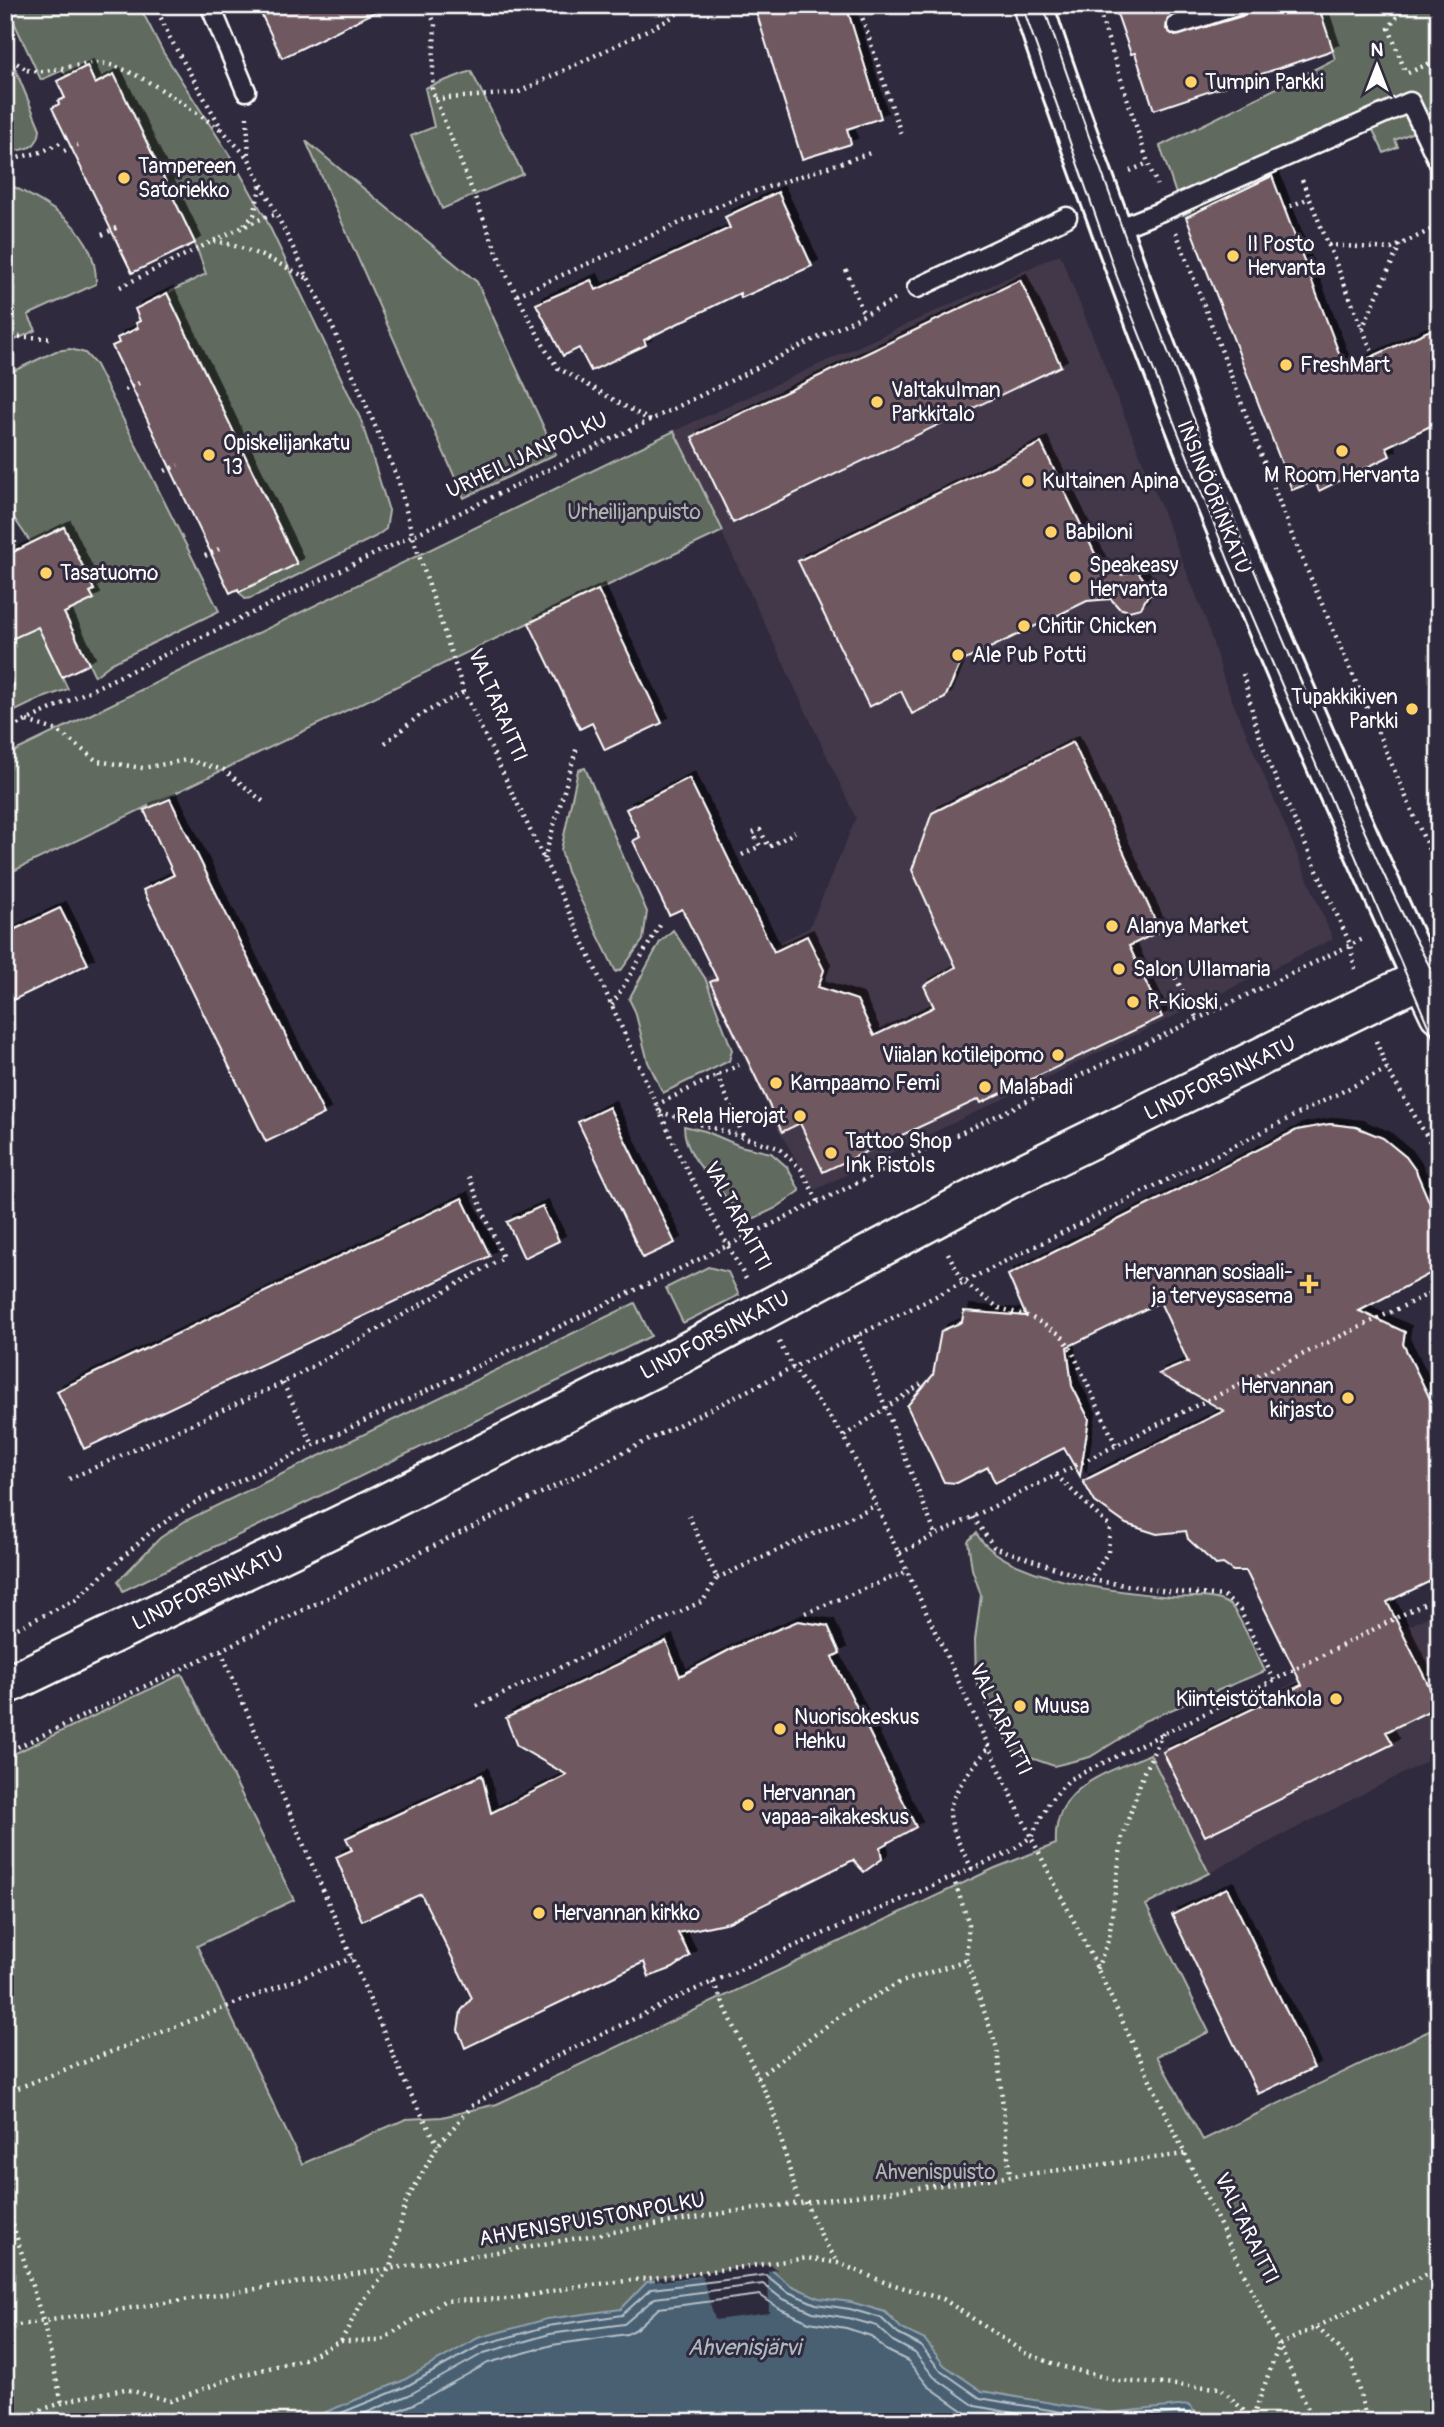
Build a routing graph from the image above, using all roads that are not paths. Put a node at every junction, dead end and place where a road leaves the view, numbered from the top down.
1 (210, 5) edge
2 (1033, 5) edge
3 (1239, 5) edge
4 (1177, 25) dead end
5 (246, 91) road end
6 (1439, 163) edge
7 (1067, 216) dead end
8 (1112, 230) junction
9 (917, 288) road end
10 (1430, 987) edge
11 (1439, 1014) edge
12 (5, 1686) edge

1 - 5 lane
2 - 8 street, INSINÖÖRINKATU
3 - 4 lane
6 - 8 lane
7 - 9 lane
8 - 10 street, INSINÖÖRINKATU
10 - 11 street, INSINÖÖRINKATU
10 - 12 street, LINDFORSINKATU

